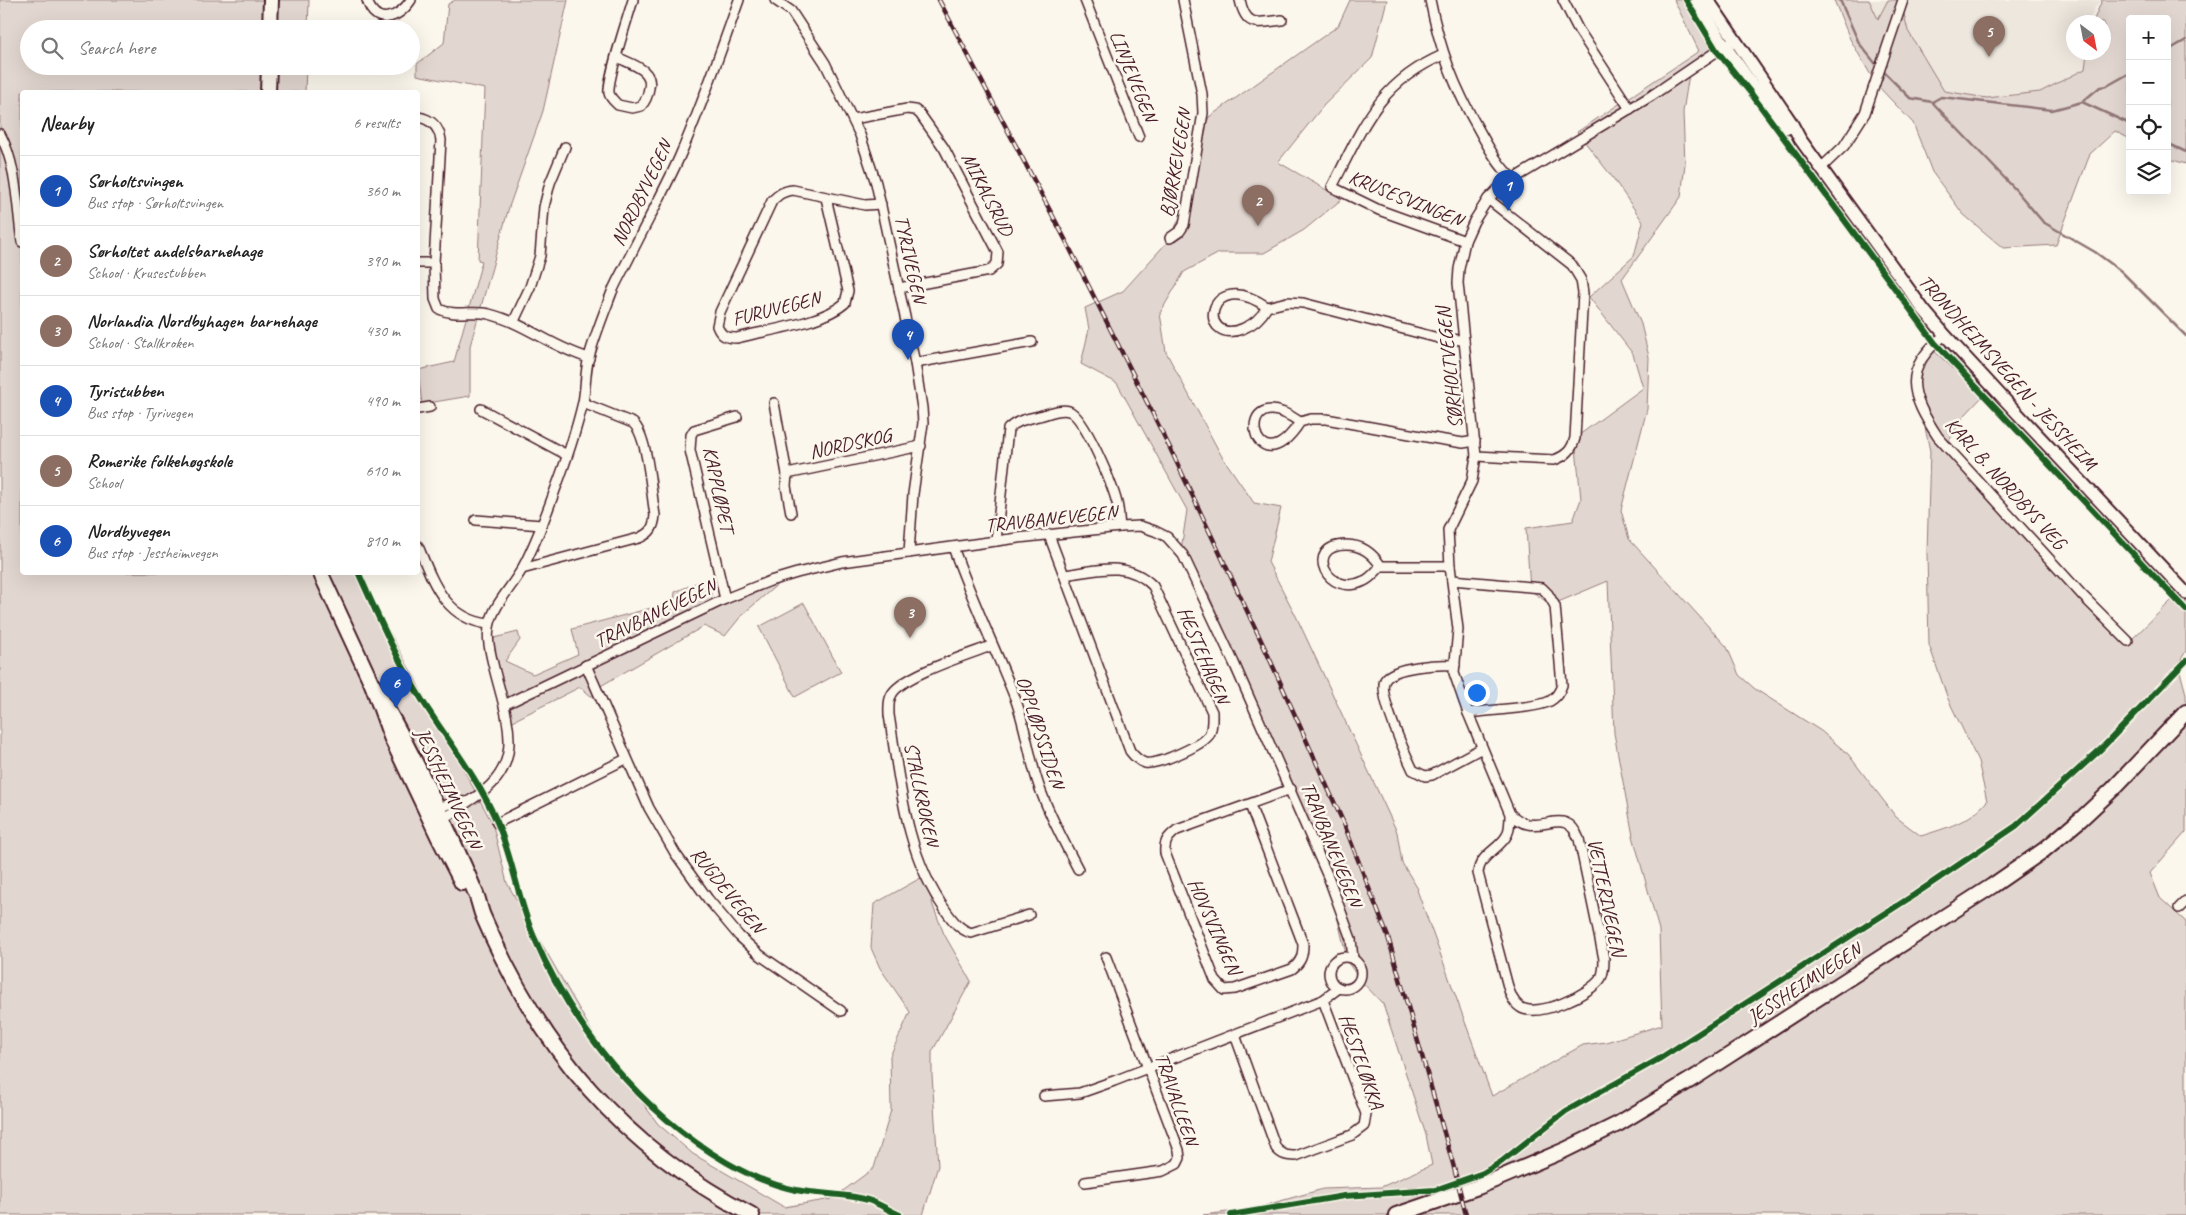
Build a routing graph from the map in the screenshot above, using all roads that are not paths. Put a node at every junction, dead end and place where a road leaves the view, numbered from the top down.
1 (271, 0) edge
2 (367, 0) edge
3 (411, 0) edge
4 (633, 0) edge
5 (739, 0) edge
6 (775, 0) edge
7 (1085, 0) edge
8 (1183, 0) edge
9 (1240, 0) edge
10 (1430, 0) edge
11 (1563, 0) edge
12 (1697, 0) edge
13 (1708, 0) edge
14 (1903, 0) edge
15 (270, 20) edge
16 (1282, 20) dead end
17 (1729, 43) junction
18 (1444, 55) junction
19 (617, 57) junction
20 (269, 75) edge
21 (268, 90) edge
22 (1630, 109) junction
23 (420, 117) edge
24 (853, 119) junction
25 (0, 134) edge
26 (1139, 137) dead end
27 (565, 148) dead end
28 (1821, 168) junction
29 (1512, 178) junction
30 (826, 198) junction
31 (1488, 199) junction
32 (881, 204) junction
33 (20, 228) edge
34 (1170, 238) dead end
35 (1465, 241) junction
36 (420, 263) edge
37 (434, 263) junction
38 (899, 288) junction
39 (1266, 306) junction
40 (514, 321) junction
41 (1945, 335) junction
42 (1464, 340) junction
43 (1032, 342) dead end
44 (589, 358) junction
45 (915, 362) junction
46 (583, 403) junction
47 (774, 403) dead end
48 (430, 407) dead end
49 (420, 409) edge
50 (480, 409) dead end
51 (737, 417) dead end
52 (1300, 422) junction
53 (1474, 441) junction
54 (921, 446) junction
55 (566, 455) junction
56 (1476, 456) junction
57 (787, 474) junction
58 (791, 513) dead end
59 (476, 520) dead end
60 (542, 526) junction
61 (1120, 526) junction
62 (1049, 535) junction
63 (996, 541) junction
64 (953, 547) junction
65 (420, 550) edge
66 (910, 553) junction
67 (1381, 566) junction
68 (1450, 566) junction
69 (522, 569) junction
70 (321, 575) edge
71 (1065, 575) junction
72 (1452, 580) junction
73 (2186, 593) edge
74 (725, 599) junction
75 (489, 624) junction
76 (2128, 641) dead end
77 (991, 646) junction
78 (1454, 665) junction
79 (586, 666) junction
80 (504, 705) junction
81 (2186, 712) edge
82 (1468, 713) junction
83 (1482, 748) junction
84 (626, 759) junction
85 (1291, 788) junction
86 (1250, 804) junction
87 (1510, 814) junction
88 (436, 815) junction
89 (497, 823) dead end
90 (1078, 869) dead end
91 (2186, 901) edge
92 (2179, 908) dead end
93 (1029, 915) dead end
94 (1106, 957) dead end
95 (1353, 959) junction
96 (1339, 988) junction
97 (1323, 1000) junction
98 (841, 1012) dead end
99 (1235, 1034) junction
100 (1149, 1068) junction
101 (1044, 1096) dead end
102 (1085, 1182) dead end
103 (752, 1215) edge
104 (1396, 1215) edge

1 - 15 main road
2 - 3 street
4 - 19 street
5 - 44 street, NORDBYVEGEN
6 - 24 street, TYRIVEGEN
7 - 26 street, LINJEVEGEN
8 - 34 street, BJØRKEVEGEN
9 - 16 street
10 - 18 street
11 - 22 street
12 - 17 main road, TRONDHEIMSVEGEN - JESSHEIM
13 - 17 main road, TRONDHEIMSVEGEN - JESSHEIM
14 - 28 street
17 - 22 street, SØRHOLTVEGEN
17 - 28 main road, TRONDHEIMSVEGEN - JESSHEIM
18 - 29 street
18 - 35 street, KRUSESVINGEN
19 - 19 street
20 - 21 main road
22 - 29 street, SØRHOLTVEGEN
23 - 37 street
24 - 32 street, TYRIVEGEN
24 - 38 street, MIKALSRUD
25 - 33 street
27 - 40 street
28 - 41 main road, TRONDHEIMSVEGEN - JESSHEIM
29 - 31 street, SØRHOLTVEGEN
30 - 30 street, FURUVEGEN
30 - 32 street, FURUVEGEN
31 - 35 street, SØRHOLTVEGEN
31 - 56 street
32 - 38 street, TYRIVEGEN
35 - 42 street, SØRHOLTVEGEN
36 - 37 street
37 - 40 street
38 - 45 street, TYRIVEGEN
39 - 39 street
39 - 42 street
40 - 44 street
41 - 73 main road, TRONDHEIMSVEGEN - JESSHEIM
41 - 76 street, KARL B. NORDBYS VEG
42 - 53 street, SØRHOLTVEGEN
43 - 45 street
44 - 46 street, NORDBYVEGEN
45 - 54 street, TYRIVEGEN
46 - 55 street, NORDBYVEGEN
46 - 69 street
47 - 57 street, NORDSKOG
48 - 49 street
50 - 55 street
51 - 74 street, KAPPLØPET
52 - 52 street
52 - 53 street
53 - 56 street, SØRHOLTVEGEN
54 - 57 street, NORDSKOG
54 - 66 street, TYRIVEGEN
55 - 60 street, NORDBYVEGEN
56 - 68 street, SØRHOLTVEGEN
57 - 58 street, NORDSKOG
59 - 60 street
60 - 69 street, NORDBYVEGEN
61 - 62 street, TRAVBANEVEGEN
61 - 63 street
61 - 85 street, TRAVBANEVEGEN
62 - 63 street, TRAVBANEVEGEN
62 - 71 street, HESTEHAGEN
63 - 64 street, TRAVBANEVEGEN
64 - 66 street, TRAVBANEVEGEN
64 - 77 street, OPPLØPSSIDEN
65 - 75 street
66 - 74 street, TRAVBANEVEGEN
67 - 67 street
67 - 68 street
68 - 72 street, SØRHOLTVEGEN
69 - 75 street, NORDBYVEGEN
70 - 88 main road, JESSHEIMVEGEN
71 - 71 street, HESTEHAGEN
72 - 78 street, SØRHOLTVEGEN
72 - 82 street
74 - 79 street, TRAVBANEVEGEN
75 - 80 street, NORDBYVEGEN
77 - 90 street, OPPLØPSSIDEN
77 - 93 street, STALLKROKEN
78 - 82 street, SØRHOLTVEGEN
78 - 83 street
79 - 80 street, TRAVBANEVEGEN
79 - 84 street, RUGDEVEGEN
80 - 88 street, NORDBYVEGEN
81 - 104 main road, JESSHEIMVEGEN
82 - 83 street, SØRHOLTVEGEN
83 - 87 street, SØRHOLTVEGEN
84 - 89 street
84 - 98 street, RUGDEVEGEN
85 - 86 street, HOVSVINGEN
85 - 95 street, TRAVBANEVEGEN
86 - 86 street, HOVSVINGEN
87 - 87 street, VETTERIVEGEN
88 - 103 main road, JESSHEIMVEGEN
91 - 92 street
94 - 100 street, TRAVALLEEN
95 - 96 street
95 - 96 street
96 - 97 street
97 - 99 street
97 - 99 street, HESTELØKKA
99 - 100 street
100 - 101 street
100 - 102 street, TRAVALLEEN

